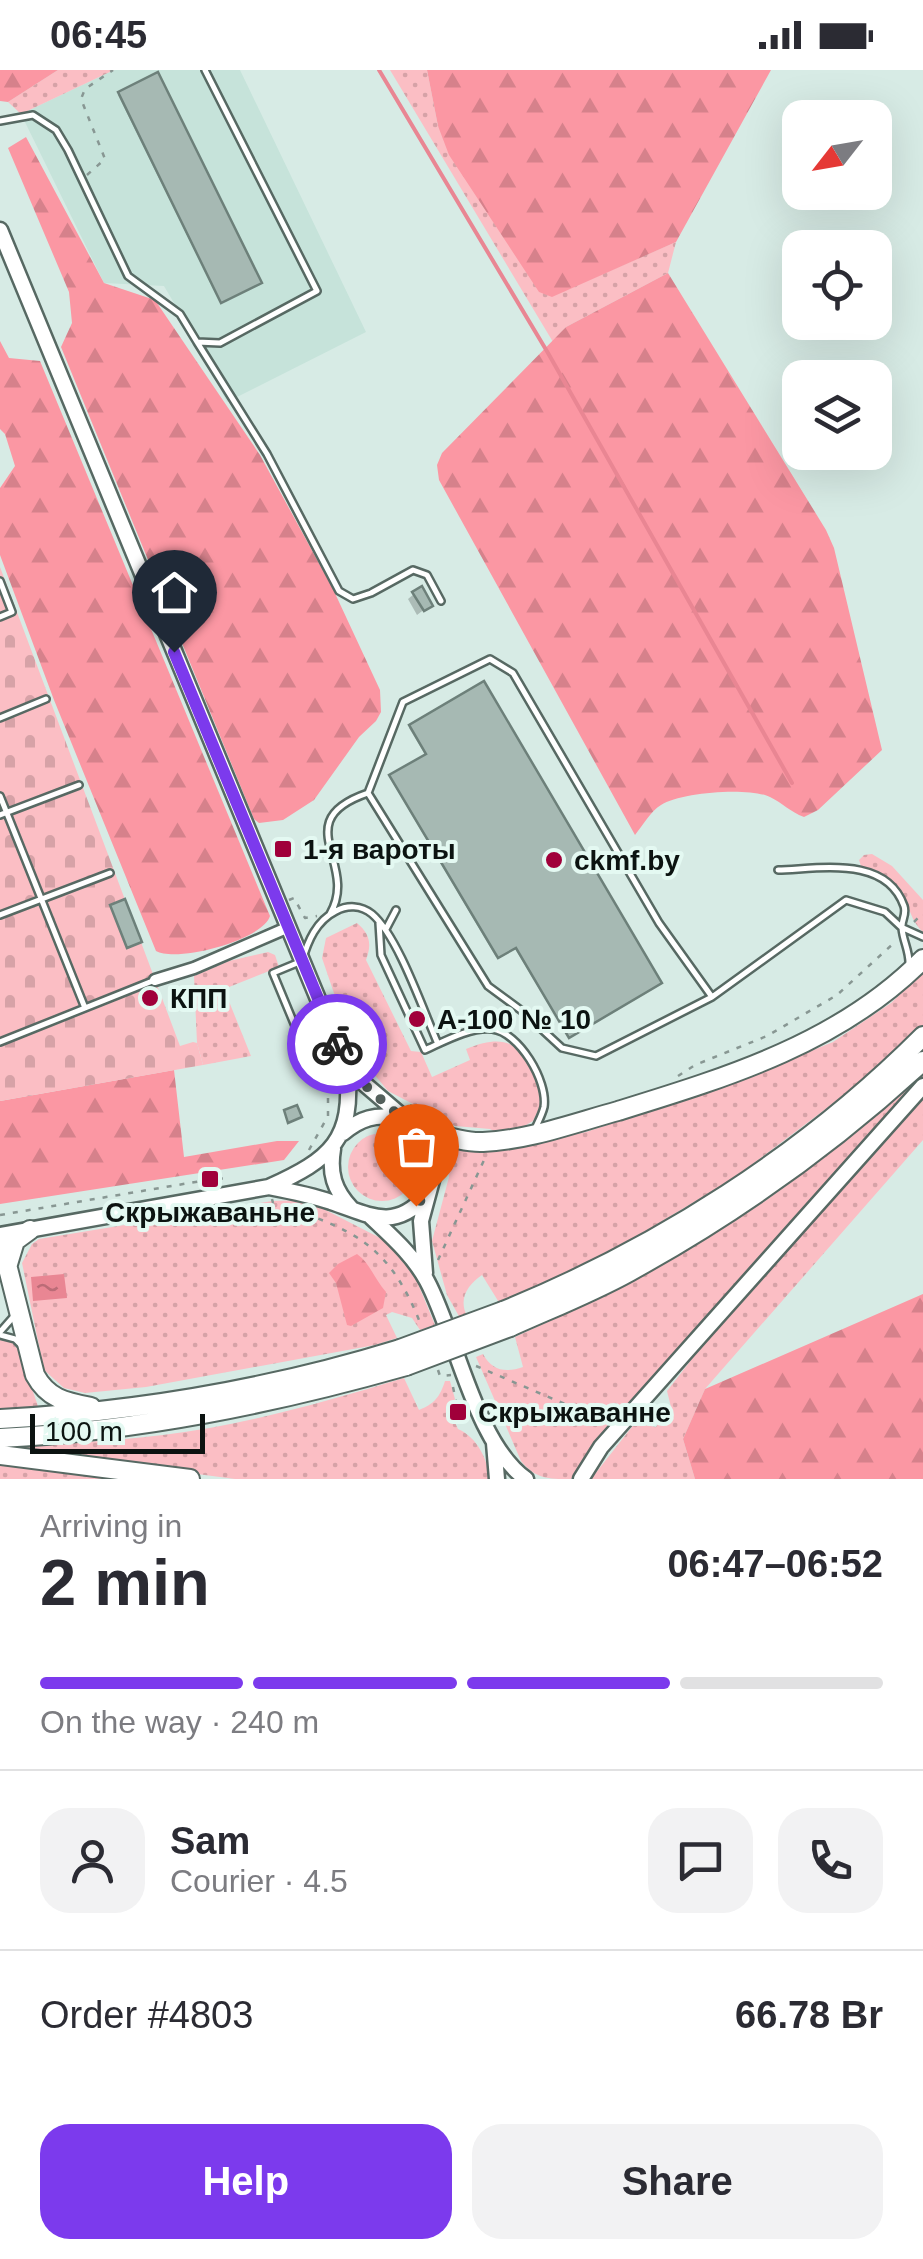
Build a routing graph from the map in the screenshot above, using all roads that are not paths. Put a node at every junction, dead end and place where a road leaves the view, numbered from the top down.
1 (205, 70) edge
2 (0, 124) edge
3 (0, 230) edge
4 (197, 342) junction
5 (0, 581) edge
6 (441, 601) dead end
7 (0, 617) edge
8 (46, 699) dead end
9 (0, 718) edge
10 (79, 785) dead end
11 (368, 793) junction
12 (0, 796) edge
13 (3, 814) edge
14 (778, 870) dead end
15 (110, 873) dead end
16 (41, 899) junction
17 (396, 910) dead end
18 (330, 914) junction
19 (0, 916) edge
20 (379, 923) junction
21 (289, 927) junction
22 (386, 929) junction
23 (904, 930) junction
24 (923, 937) edge
25 (923, 959) edge
26 (302, 961) junction
27 (908, 974) junction
28 (155, 980) joint
29 (712, 997) junction
30 (85, 1008) junction
31 (923, 1036) edge
32 (335, 1038) junction
33 (0, 1042) edge
34 (438, 1044) junction
35 (923, 1061) edge
36 (347, 1069) junction
37 (923, 1086) edge
38 (410, 1123) junction
39 (342, 1133) junction
40 (532, 1135) junction
41 (333, 1149) junction
42 (269, 1187) junction
43 (428, 1192) junction
44 (355, 1212) junction
45 (371, 1218) junction
46 (30, 1230) junction
47 (0, 1236) edge
48 (4, 1265) edge
49 (427, 1281) junction
50 (20, 1308) junction
51 (507, 1318) junction
52 (0, 1333) edge
53 (28, 1351) junction
54 (403, 1358) junction
55 (111, 1411) junction
56 (0, 1419) edge
57 (0, 1438) edge
58 (494, 1442) junction
59 (0, 1456) edge
60 (190, 1479) edge
61 (497, 1479) edge
62 (526, 1479) edge
63 (581, 1479) edge

1 - 4 lane
2 - 4 lane
3 - 21 main road
4 - 6 lane
5 - 7 lane
8 - 9 lane
10 - 13 lane
11 - 18 lane
11 - 29 lane
11 - 29 lane
12 - 13 lane
13 - 16 lane
14 - 23 lane
15 - 16 lane
16 - 19 lane
16 - 30 lane
17 - 22 lane
18 - 20 lane
18 - 26 lane
20 - 22 lane
20 - 34 lane
21 - 26 main road
21 - 28 street
22 - 34 lane
23 - 24 lane
23 - 27 lane
23 - 29 lane
25 - 27 highway
26 - 32 main road
26 - 32 lane
27 - 40 highway
28 - 30 lane
30 - 33 lane
31 - 51 highway
32 - 36 main road
34 - 40 lane
35 - 51 highway
36 - 38 main road
36 - 39 main road
37 - 63 main road
38 - 39 main road
38 - 40 highway
38 - 43 main road
39 - 41 main road
41 - 42 main road
41 - 44 main road
42 - 44 main road
42 - 46 main road
43 - 45 main road
43 - 49 main road
44 - 45 main road
45 - 49 main road
46 - 47 main road
46 - 48 highway
47 - 48 highway
48 - 50 highway
49 - 58 main road
50 - 52 lane
50 - 53 highway
51 - 54 highway, bridge
52 - 53 lane
53 - 55 highway
54 - 55 highway
54 - 57 highway
55 - 56 highway
58 - 61 main road
58 - 62 main road
59 - 60 highway

